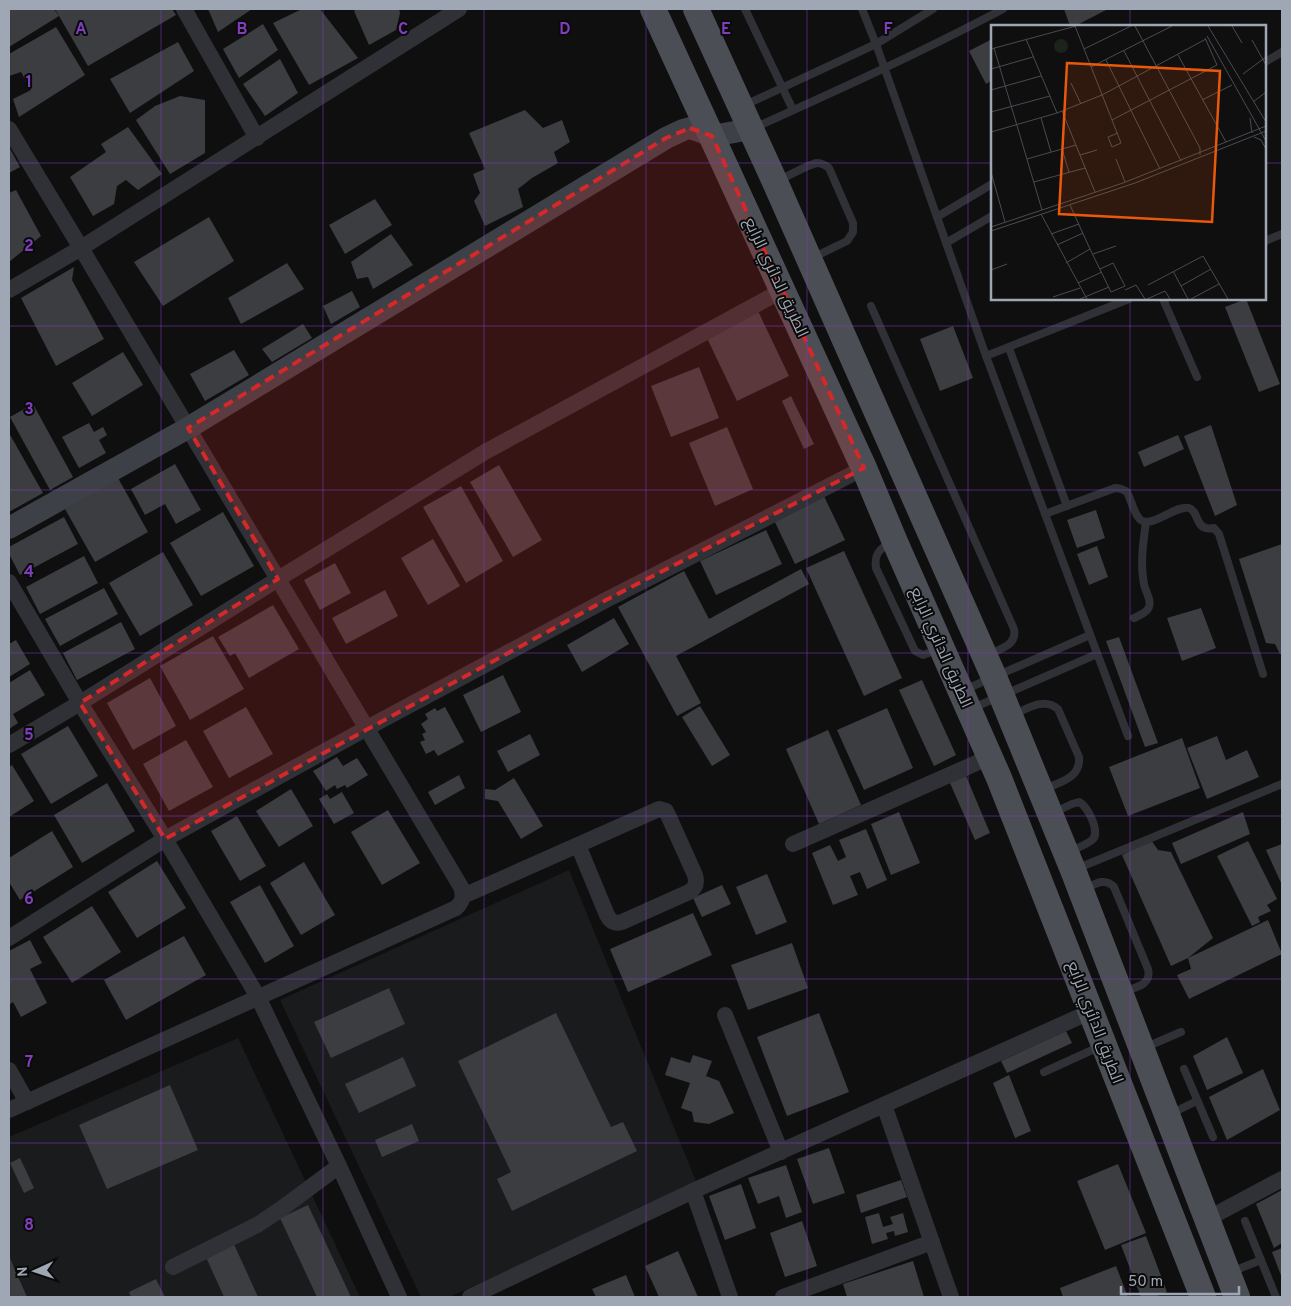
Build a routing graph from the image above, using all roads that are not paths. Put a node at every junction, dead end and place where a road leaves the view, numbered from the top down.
1 (184, 9) edge
2 (459, 9) edge
3 (653, 9) edge
4 (696, 9) edge
5 (745, 9) edge
6 (862, 9) edge
7 (932, 9) edge
8 (1003, 9) edge
9 (876, 44) junction
10 (1282, 52) edge
11 (1266, 61) edge
12 (884, 68) junction
13 (783, 88) junction
14 (793, 110) junction
15 (746, 118) junction
16 (9, 129) edge
17 (712, 136) junction
18 (257, 138) junction
19 (775, 182) junction
20 (991, 185) edge
21 (937, 217) junction
22 (991, 217) edge
23 (1282, 234) edge
24 (1266, 241) edge
25 (946, 242) junction
26 (81, 248) junction
27 (810, 259) junction
28 (9, 290) edge
29 (782, 290) junction
30 (1127, 300) edge
31 (1163, 300) edge
32 (871, 306) dead end
33 (1009, 348) junction
34 (986, 356) junction
35 (1197, 377) dead end
36 (188, 428) junction
37 (864, 468) junction
38 (1067, 506) junction
39 (1045, 514) junction
40 (1146, 522) junction
41 (9, 528) edge
42 (278, 579) junction
43 (9, 582) edge
44 (1134, 618) dead end
45 (1090, 635) junction
46 (1097, 654) junction
47 (1263, 674) dead end
48 (998, 686) junction
49 (965, 700) junction
50 (80, 703) junction
51 (367, 728) junction
52 (1128, 736) dead end
53 (9, 745) edge
54 (990, 757) junction
55 (1282, 784) edge
56 (1046, 803) junction
57 (164, 839) junction
58 (793, 844) dead end
59 (578, 845) junction
60 (1073, 871) junction
61 (463, 896) junction
62 (9, 938) edge
63 (1120, 993) junction
64 (258, 997) junction
65 (1092, 1011) junction
66 (725, 1015) dead end
67 (1181, 1032) dead end
68 (1105, 1045) junction
69 (1142, 1049) junction
70 (1184, 1069) dead end
71 (9, 1070) edge
72 (1044, 1072) dead end
73 (1198, 1101) junction
74 (26, 1102) junction
75 (884, 1105) junction
76 (9, 1110) edge
77 (1167, 1115) junction
78 (1213, 1137) dead end
79 (781, 1152) junction
80 (340, 1166) junction
81 (1282, 1180) edge
82 (693, 1191) junction
83 (1207, 1219) junction
84 (1246, 1221) dead end
85 (932, 1242) junction
86 (1261, 1260) junction
87 (173, 1267) dead end
88 (1228, 1273) junction
89 (400, 1297) edge
90 (470, 1297) edge
91 (730, 1297) edge
92 (783, 1297) edge
93 (951, 1297) edge
94 (1203, 1297) edge
95 (1237, 1297) edge
96 (1276, 1297) edge

1 - 18 street
2 - 18 street
3 - 17 main road, الطريق الدائري الرابع
4 - 15 main road, الطريق الدائري الرابع
5 - 13 lane
6 - 9 lane
7 - 9 lane
8 - 12 lane
9 - 12 lane
9 - 13 lane
10 - 11 lane
12 - 14 lane
12 - 21 lane
13 - 14 lane
13 - 15 lane
14 - 15 lane
15 - 17 main road
15 - 19 main road, الطريق الدائري الرابع
16 - 26 street
17 - 29 main road, الطريق الدائري الرابع
17 - 36 main road
18 - 26 street
19 - 27 main road, الطريق الدائري الرابع
19 - 27 lane
20 - 21 lane
21 - 25 lane
22 - 25 lane
23 - 24 lane
25 - 34 lane
26 - 28 street
26 - 36 street
27 - 48 main road, الطريق الدائري الرابع
29 - 37 main road, الطريق الدائري الرابع
29 - 42 street
30 - 33 lane
31 - 35 lane
32 - 48 lane
33 - 34 lane
33 - 38 lane
34 - 39 lane
36 - 41 main road
36 - 42 street
37 - 49 main road, الطريق الدائري الرابع
37 - 51 street
38 - 39 lane
38 - 40 lane
39 - 45 lane
40 - 44 lane
40 - 47 lane
42 - 50 street
42 - 51 street
43 - 50 street
45 - 46 lane
45 - 48 lane
46 - 48 lane
46 - 52 lane
48 - 49 lane
48 - 49 lane
48 - 56 main road, الطريق الدائري الرابع
48 - 56 lane
49 - 54 main road, الطريق الدائري الرابع
50 - 53 street
50 - 57 street
51 - 57 street
51 - 61 street
54 - 58 street
54 - 65 main road, الطريق الدائري الرابع
55 - 60 lane
56 - 60 main road, الطريق الدائري الرابع
56 - 60 lane
57 - 62 street
57 - 64 street
59 - 59 street
59 - 61 street
60 - 63 main road, الطريق الدائري الرابع
60 - 63 lane
61 - 64 street
63 - 69 main road, الطريق الدائري الرابع
64 - 74 street
64 - 80 street
65 - 68 main road, الطريق الدائري الرابع
65 - 75 street
66 - 79 street
67 - 69 lane
68 - 72 lane
68 - 94 main road, الطريق الدائري الرابع
69 - 77 main road, الطريق الدائري الرابع
70 - 73 lane
71 - 74 street
73 - 77 lane
73 - 78 lane
74 - 76 street
75 - 79 street
75 - 85 street
77 - 83 main road, الطريق الدائري الرابع
79 - 82 street
80 - 87 street
80 - 89 street
81 - 83 street
82 - 90 street
82 - 91 street
83 - 88 main road, الطريق الدائري الرابع
84 - 86 lane
85 - 92 street
85 - 93 street
86 - 88 lane
86 - 96 lane
88 - 95 main road, الطريق الدائري الرابع

